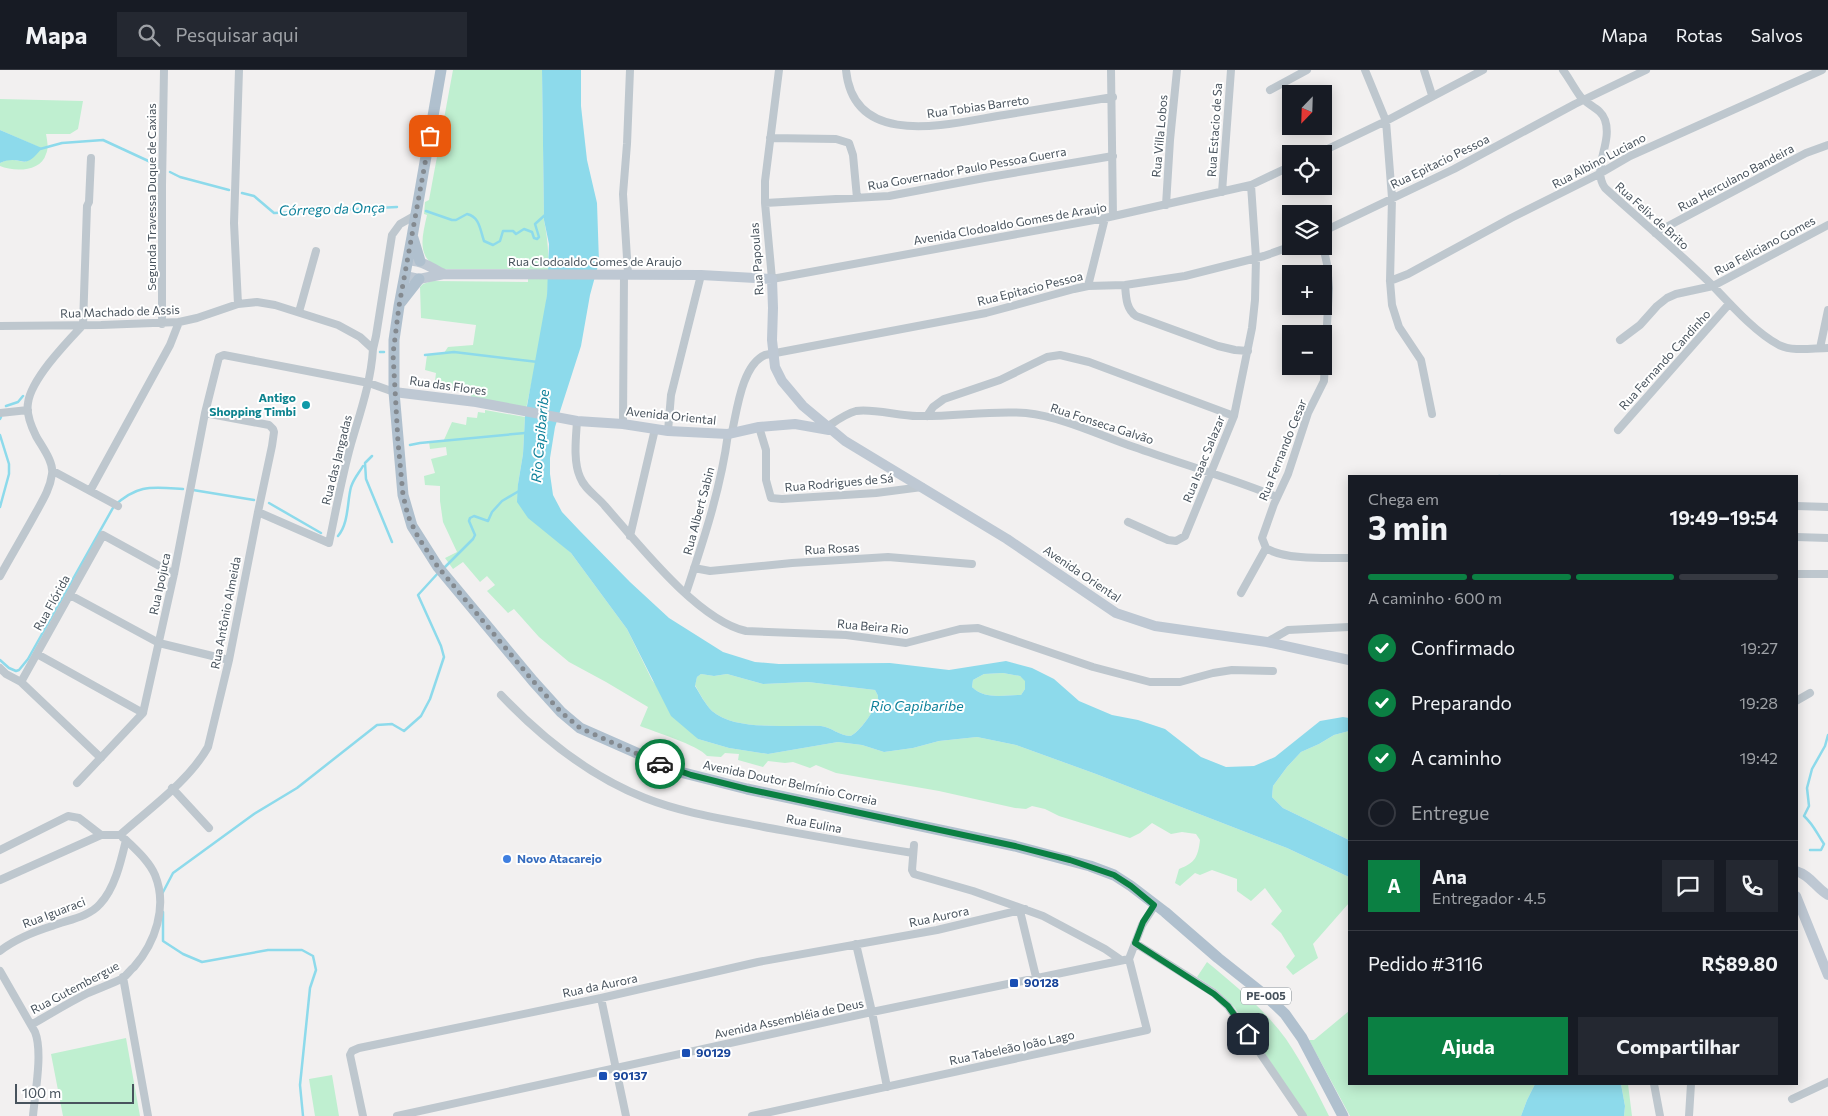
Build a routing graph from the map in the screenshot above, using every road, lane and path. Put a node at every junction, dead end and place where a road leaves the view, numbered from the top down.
1 (164, 70) edge
2 (239, 70) edge
3 (441, 70) edge
4 (630, 70) edge
5 (778, 70) edge
6 (846, 70) edge
7 (1111, 70) edge
8 (1177, 70) edge
9 (1231, 70) edge
10 (1307, 70) edge
11 (1365, 70) edge
12 (1424, 70) edge
13 (1563, 70) edge
14 (1646, 70) edge
15 (1822, 70) edge
16 (1480, 71) edge
17 (1270, 90) dead end
18 (1432, 95) junction
19 (1113, 97) junction
20 (1582, 98) junction
21 (1386, 121) junction
22 (770, 138) junction
23 (1828, 145) edge
24 (1332, 147) edge
25 (1113, 156) junction
26 (91, 158) dead end
27 (1282, 170) edge
28 (1599, 174) junction
29 (1251, 185) junction
30 (1222, 192) junction
31 (858, 198) junction
32 (1392, 198) junction
33 (765, 203) junction
34 (1166, 205) junction
35 (416, 214) junction
36 (1109, 217) junction
37 (1828, 225) edge
38 (1332, 226) edge
39 (1655, 233) junction
40 (412, 237) junction
41 (1282, 250) edge
42 (316, 251) dead end
43 (1325, 255) edge
44 (1256, 258) junction
45 (420, 261) junction
46 (408, 262) junction
47 (444, 274) junction
48 (622, 274) junction
49 (701, 275) junction
50 (405, 276) junction
51 (419, 279) junction
52 (772, 279) junction
53 (1390, 280) junction
54 (1125, 285) junction
55 (1088, 286) junction
56 (1713, 286) junction
57 (238, 304) junction
58 (1729, 304) junction
59 (399, 306) junction
60 (1828, 310) edge
61 (299, 312) junction
62 (180, 322) junction
63 (162, 324) junction
64 (83, 325) junction
65 (0, 326) edge
66 (1620, 340) dead end
67 (1824, 348) edge
68 (372, 350) junction
69 (1248, 350) junction
70 (773, 354) junction
71 (216, 366) joint
72 (368, 383) junction
73 (394, 392) junction
74 (803, 406) junction
75 (28, 410) junction
76 (0, 413) edge
77 (205, 413) junction
78 (1432, 414) dead end
79 (927, 416) junction
80 (1234, 416) junction
81 (572, 420) junction
82 (623, 424) junction
83 (795, 424) junction
84 (759, 427) junction
85 (655, 429) junction
86 (829, 429) junction
87 (1618, 430) dead end
88 (668, 431) junction
89 (730, 433) junction
90 (53, 471) junction
91 (1210, 472) junction
92 (922, 487) junction
93 (90, 491) junction
94 (1277, 497) junction
95 (115, 504) dead end
96 (1798, 506) edge
97 (1828, 507) edge
98 (258, 512) junction
99 (1128, 522) dead end
100 (630, 536) junction
101 (1798, 537) edge
102 (1828, 538) edge
103 (1266, 548) junction
104 (1348, 558) edge
105 (972, 564) dead end
106 (694, 568) junction
107 (174, 574) junction
108 (1798, 574) edge
109 (1828, 574) edge
110 (0, 576) edge
111 (686, 593) junction
112 (1241, 593) dead end
113 (70, 595) junction
114 (1348, 626) edge
115 (1266, 642) junction
116 (159, 643) junction
117 (37, 654) junction
118 (229, 660) junction
119 (1348, 660) edge
120 (0, 668) edge
121 (1273, 671) dead end
122 (21, 682) junction
123 (1810, 693) dead end
124 (501, 696) dead end
125 (1798, 700) edge
126 (143, 713) junction
127 (101, 758) junction
128 (78, 783) dead end
129 (172, 788) junction
130 (209, 828) dead end
131 (101, 835) junction
132 (123, 838) junction
133 (0, 850) edge
134 (1798, 872) edge
135 (0, 880) edge
136 (1828, 895) edge
137 (1798, 901) edge
138 (1154, 905) junction
139 (1022, 910) junction
140 (1135, 943) junction
141 (856, 944) junction
142 (0, 951) edge
143 (1125, 960) junction
144 (0, 971) edge
145 (1828, 976) edge
146 (1036, 977) junction
147 (124, 978) junction
148 (601, 998) junction
149 (872, 1012) junction
150 (31, 1025) junction
151 (616, 1069) junction
152 (1828, 1082) edge
153 (1654, 1085) edge
154 (1691, 1085) edge
155 (887, 1087) junction
156 (1792, 1099) dead end
157 (33, 1116) edge
158 (148, 1116) edge
159 (362, 1116) edge
160 (397, 1116) edge
161 (626, 1116) edge
162 (752, 1116) edge
163 (1303, 1116) edge
164 (1343, 1116) edge
165 (1660, 1116) edge
166 (1688, 1116) edge

1 - 63 street, Segunda Travessa Duque de Caxias
2 - 57 street
3 - 35 main road, PE-005
4 - 48 street
5 - 22 street, Rua Papoulas
6 - 19 street, Rua Tobias Barreto
7 - 19 street
8 - 34 street, Rua Villa Lobos
9 - 30 street, Rua Estacio de Sa
10 - 17 street
11 - 21 street
12 - 18 street
13 - 20 street
14 - 20 street
15 - 28 street, Rua Albino Luciano
16 - 18 street
18 - 21 street
19 - 25 street
20 - 28 street
20 - 32 street, Rua Epitacio Pessoa
21 - 24 street
21 - 32 street
22 - 31 street
22 - 33 street, Rua Papoulas
23 - 39 street, Rua Herculano Bandeira
25 - 31 street, Rua Governador Paulo Pessoa Guerra
25 - 36 street
26 - 64 street
27 - 29 street, Avenida Clodoaldo Gomes de Araujo
28 - 39 street, Rua Felix de Brito
28 - 53 street, Rua Albino Luciano
29 - 30 street, Avenida Clodoaldo Gomes de Araujo
29 - 44 street, Rua Isaac Salazar
30 - 34 street, Avenida Clodoaldo Gomes de Araujo
31 - 33 street, Rua Governador Paulo Pessoa Guerra
32 - 38 street, Rua Epitacio Pessoa
32 - 53 street
33 - 52 street, Rua Papoulas
34 - 36 street, Avenida Clodoaldo Gomes de Araujo
35 - 40 main road, PE-005
35 - 68 street
36 - 52 street, Avenida Clodoaldo Gomes de Araujo
36 - 55 street
37 - 56 street, Rua Feliciano Gomes
39 - 56 street, Rua Felix de Brito
40 - 45 main road
40 - 46 main road, PE-005
41 - 44 street, Rua Epitacio Pessoa
42 - 61 street
43 - 94 street, Rua Fernando Cesar
44 - 54 street, Rua Epitacio Pessoa
44 - 69 street, Rua Isaac Salazar
45 - 46 street
45 - 47 street, Rua Clodoaldo Gomes de Araujo
46 - 50 main road, PE-005
47 - 48 street, Rua Clodoaldo Gomes de Araujo
47 - 51 street
48 - 49 street, Rua Clodoaldo Gomes de Araujo
48 - 82 street
49 - 52 street, Rua Clodoaldo Gomes de Araujo
49 - 88 street
50 - 51 street
50 - 59 main road, Avenida Doutor Belmínio Correia / PE-005
51 - 59 main road
52 - 70 street, Rua Papoulas
53 - 78 street
54 - 55 street, Rua Epitacio Pessoa
54 - 69 street
55 - 70 street, Rua Epitacio Pessoa
56 - 58 street, Rua Felix de Brito
56 - 66 street, Rua Feliciano Gomes
57 - 61 street, Rua Machado de Assis
57 - 62 street, Rua Machado de Assis
58 - 67 street, Rua Felix de Brito
58 - 87 street, Rua Fernando Candinho
59 - 73 main road, Avenida Doutor Belmínio Correia / PE-005
60 - 67 street
61 - 68 street, Rua Machado de Assis
62 - 63 street, Rua Machado de Assis
62 - 93 street
63 - 64 street, Rua Machado de Assis
64 - 65 street, Rua Machado de Assis
64 - 75 street
68 - 72 street
69 - 80 street, Rua Isaac Salazar
70 - 74 street, Rua Papoulas
70 - 89 street, Rua Epitacio Pessoa
71 - 72 street, Rua das Flores
71 - 77 street, Rua Ipojuca
72 - 73 street, Rua das Flores
72 - 98 street, Rua das Jangadas
73 - 81 street, Rua das Flores
73 - 138 main road, Avenida Doutor Belmínio Correia / PE-005
74 - 83 street
74 - 86 street, Rua Papoulas
75 - 76 street
75 - 90 street
77 - 98 street, Rua Antônio Almeida
77 - 107 street, Rua Ipojuca
79 - 80 street
79 - 86 street, Rua Fonseca Galvão
79 - 91 street, Rua Fonseca Galvão
80 - 91 street, Rua Isaac Salazar
81 - 82 street, Avenida Oriental
81 - 100 street, Rua Beira Rio
82 - 85 street, Avenida Oriental
83 - 84 street, Avenida Oriental
83 - 86 street, Avenida Oriental
84 - 89 street, Avenida Oriental
84 - 92 street, Rua Rodrigues de Sá
85 - 88 street, Avenida Oriental
85 - 100 street
86 - 92 street, Avenida Oriental
88 - 89 street, Avenida Oriental
89 - 106 street, Rua Albert Sabin
90 - 93 street
90 - 110 street
91 - 94 street, Rua Fonseca Galvão
91 - 99 street, Rua Isaac Salazar
92 - 115 street, Avenida Oriental
93 - 95 street
94 - 103 street, Rua Fernando Cesar
96 - 97 street
98 - 118 street, Rua Antônio Almeida
100 - 111 street, Rua Beira Rio
101 - 102 street
103 - 104 street
103 - 112 street
105 - 106 street, Rua Rosas
106 - 111 street, Rua Albert Sabin
107 - 113 street, Rua Flórida
107 - 116 street, Rua Ipojuca
108 - 109 street
111 - 121 street, Rua Beira Rio
113 - 116 street
113 - 117 street, Rua Flórida
114 - 115 street
115 - 119 street, Avenida Oriental
116 - 118 street
116 - 126 street, Rua Ipojuca
117 - 122 street, Rua Flórida
117 - 126 street
118 - 129 street, Rua Antônio Almeida
120 - 122 street
122 - 127 street
123 - 125 street
124 - 139 street, Rua Eulina
126 - 127 street
127 - 128 street
129 - 130 street
129 - 132 street, Rua Antônio Almeida
131 - 132 street
131 - 133 street
131 - 135 street
132 - 142 street, Rua Iguaraci
132 - 147 street, Rua Gutembergue
134 - 136 street
137 - 145 street
138 - 140 street
138 - 164 main road, Avenida Doutor Belmínio Correia / PE-005
139 - 141 street, Rua Aurora
139 - 143 street, Rua Eulina
139 - 146 street
140 - 143 street
140 - 163 street
141 - 148 street, Rua da Aurora
141 - 149 street
143 - 146 street, Avenida Assembléia de Deus
143 - 155 street, Rua Tabeleão João Lago
144 - 150 street
146 - 149 street, Avenida Assembléia de Deus
147 - 150 street, Rua Gutembergue
147 - 158 street
148 - 151 street
148 - 159 street, Rua da Aurora
149 - 151 street, Avenida Assembléia de Deus
149 - 155 street
150 - 157 street
151 - 160 street, Avenida Assembléia de Deus
151 - 161 street
152 - 156 street
153 - 165 street
154 - 166 street
155 - 162 street, Rua Tabeleão João Lago

